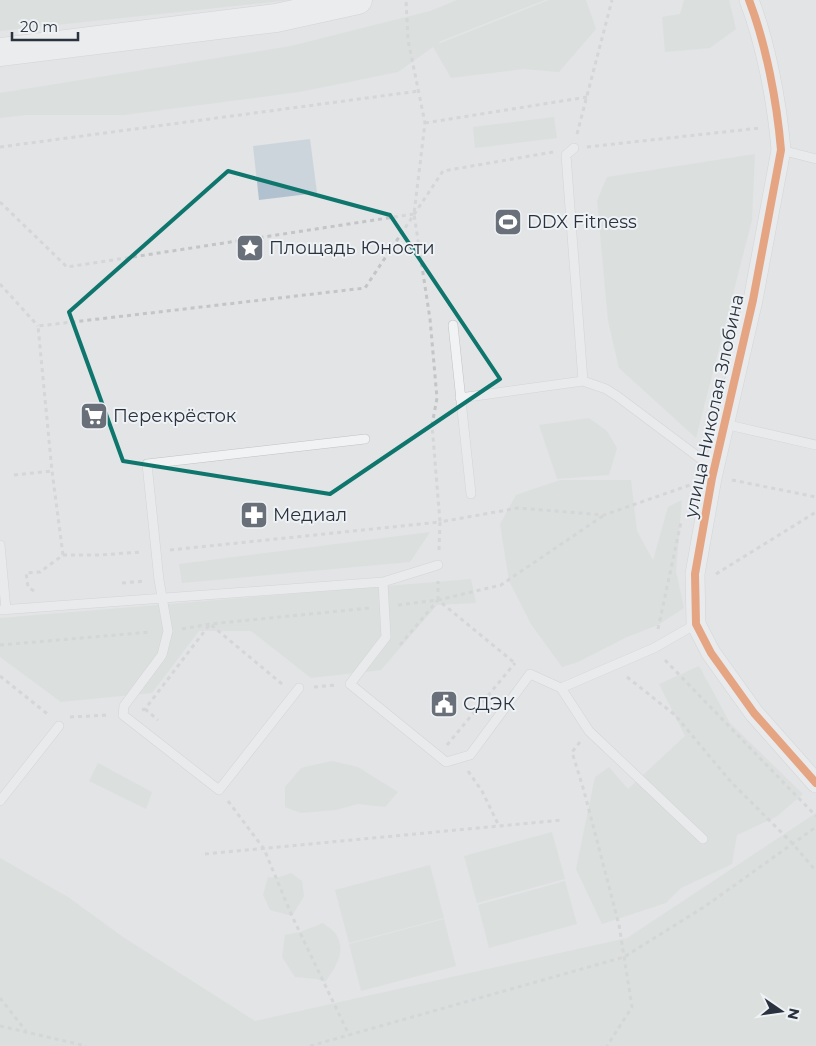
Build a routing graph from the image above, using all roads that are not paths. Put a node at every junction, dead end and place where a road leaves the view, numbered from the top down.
1 (300, 0) edge
2 (358, 0) edge
3 (749, 0) edge
4 (276, 18) junction
5 (0, 52) edge
6 (574, 148) road end
7 (781, 150) junction
8 (816, 158) edge
9 (453, 325) dead end
10 (583, 381) junction
11 (460, 398) junction
12 (724, 424) junction
13 (365, 439) dead end
14 (816, 445) edge
15 (712, 473) junction
16 (471, 494) dead end
17 (0, 545) edge
18 (438, 565) road end
19 (383, 582) junction
20 (162, 599) junction
21 (3, 610) edge
22 (696, 624) junction
23 (299, 688) dead end
24 (561, 688) junction
25 (59, 726) dead end
26 (813, 776) edge
27 (0, 801) edge
28 (703, 839) dead end

1 - 4 main road
2 - 4 main road
3 - 7 street, улица Николая Злобина
4 - 5 main road
6 - 10 lane
7 - 8 lane
7 - 12 street, улица Николая Злобина
9 - 11 lane
10 - 11 lane
10 - 15 lane
11 - 16 lane
12 - 14 lane
12 - 15 street, улица Николая Злобина
13 - 20 lane
15 - 22 street, улица Николая Злобина
17 - 21 lane
18 - 19 lane
19 - 20 lane
19 - 24 lane
20 - 21 lane
20 - 23 lane
22 - 24 lane
22 - 26 street, улица Николая Злобина
24 - 28 lane
25 - 27 lane

